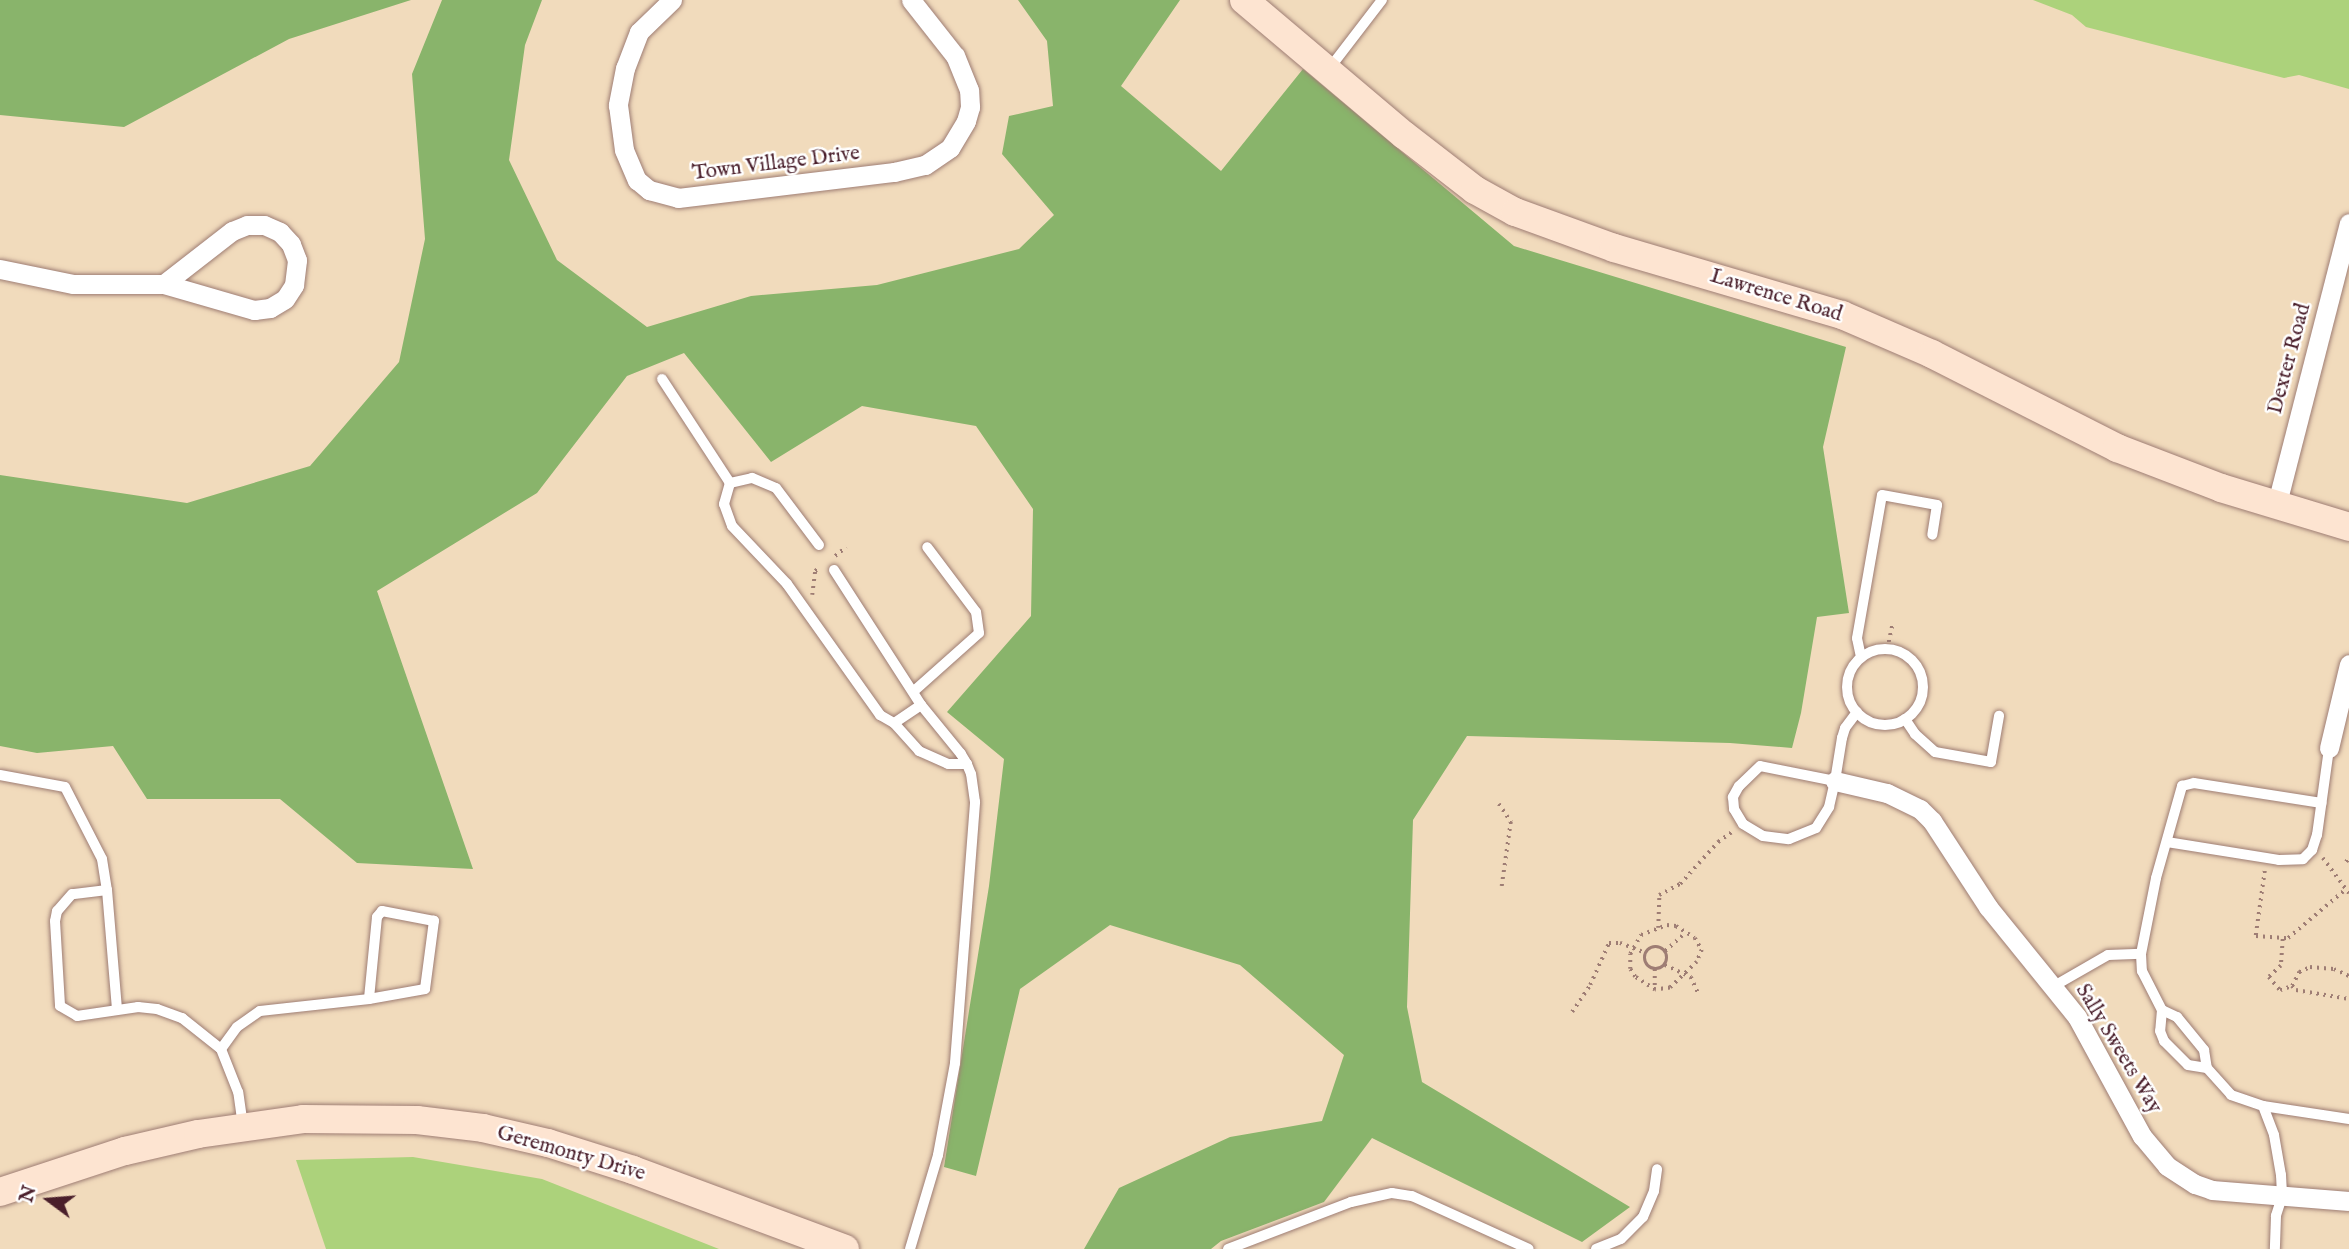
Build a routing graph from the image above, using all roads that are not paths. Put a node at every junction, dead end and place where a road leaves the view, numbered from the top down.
1 (672, 0) edge
2 (911, 0) edge
3 (1244, 0) edge
4 (1382, 0) edge
5 (1328, 70) junction
6 (2349, 223) edge
7 (0, 269) edge
8 (164, 284) junction
9 (662, 379) dead end
10 (730, 483) junction
11 (2276, 507) junction
12 (2349, 527) edge
13 (1931, 535) dead end
14 (819, 545) dead end
15 (927, 547) dead end
16 (834, 570) dead end
17 (1861, 657) junction
18 (2349, 664) edge
19 (914, 691) junction
20 (921, 705) junction
21 (1857, 712) junction
22 (1999, 716) dead end
23 (1905, 719) junction
24 (894, 723) junction
25 (2329, 748) joint
26 (967, 764) junction
27 (0, 775) edge
28 (1835, 781) junction
29 (2321, 803) junction
30 (2167, 842) junction
31 (107, 890) junction
32 (2141, 954) junction
33 (2054, 986) junction
34 (369, 999) junction
35 (117, 1009) junction
36 (2162, 1010) junction
37 (221, 1049) junction
38 (2207, 1068) junction
39 (2263, 1106) junction
40 (2349, 1119) edge
41 (243, 1127) junction
42 (1657, 1169) dead end
43 (0, 1192) edge
44 (2282, 1197) junction
45 (2349, 1201) edge
46 (845, 1249) edge
47 (910, 1249) edge
48 (1228, 1249) edge
49 (1529, 1249) edge
50 (1595, 1249) edge
51 (2274, 1249) edge

1 - 2 street, Town Village Drive
3 - 5 street, Lawrence Road
4 - 5 lane
5 - 11 street, Lawrence Road
6 - 11 street, Dexter Road
7 - 8 street
8 - 8 street
9 - 10 lane
10 - 14 lane
10 - 24 lane
11 - 12 street, Lawrence Road
13 - 17 lane
15 - 19 lane
16 - 19 lane
17 - 21 lane
17 - 23 lane
18 - 25 street
19 - 20 lane
20 - 24 lane
20 - 26 lane
21 - 23 lane
21 - 28 lane
22 - 23 lane
24 - 26 lane
25 - 29 lane
26 - 47 lane
27 - 31 lane
28 - 28 lane
28 - 33 street, Sally Sweets Way
29 - 30 lane
29 - 30 lane
30 - 32 lane
31 - 35 lane
31 - 35 lane
32 - 33 lane
32 - 36 lane
33 - 44 street, Sally Sweets Way
34 - 34 lane
34 - 37 lane
35 - 37 lane
36 - 38 lane
36 - 38 lane
37 - 41 lane
38 - 39 lane
39 - 40 lane
39 - 44 lane
41 - 43 street, Geremonty Drive
41 - 46 street, Geremonty Drive
42 - 50 lane
44 - 45 street, Sally Sweets Way
44 - 51 lane
48 - 49 lane

